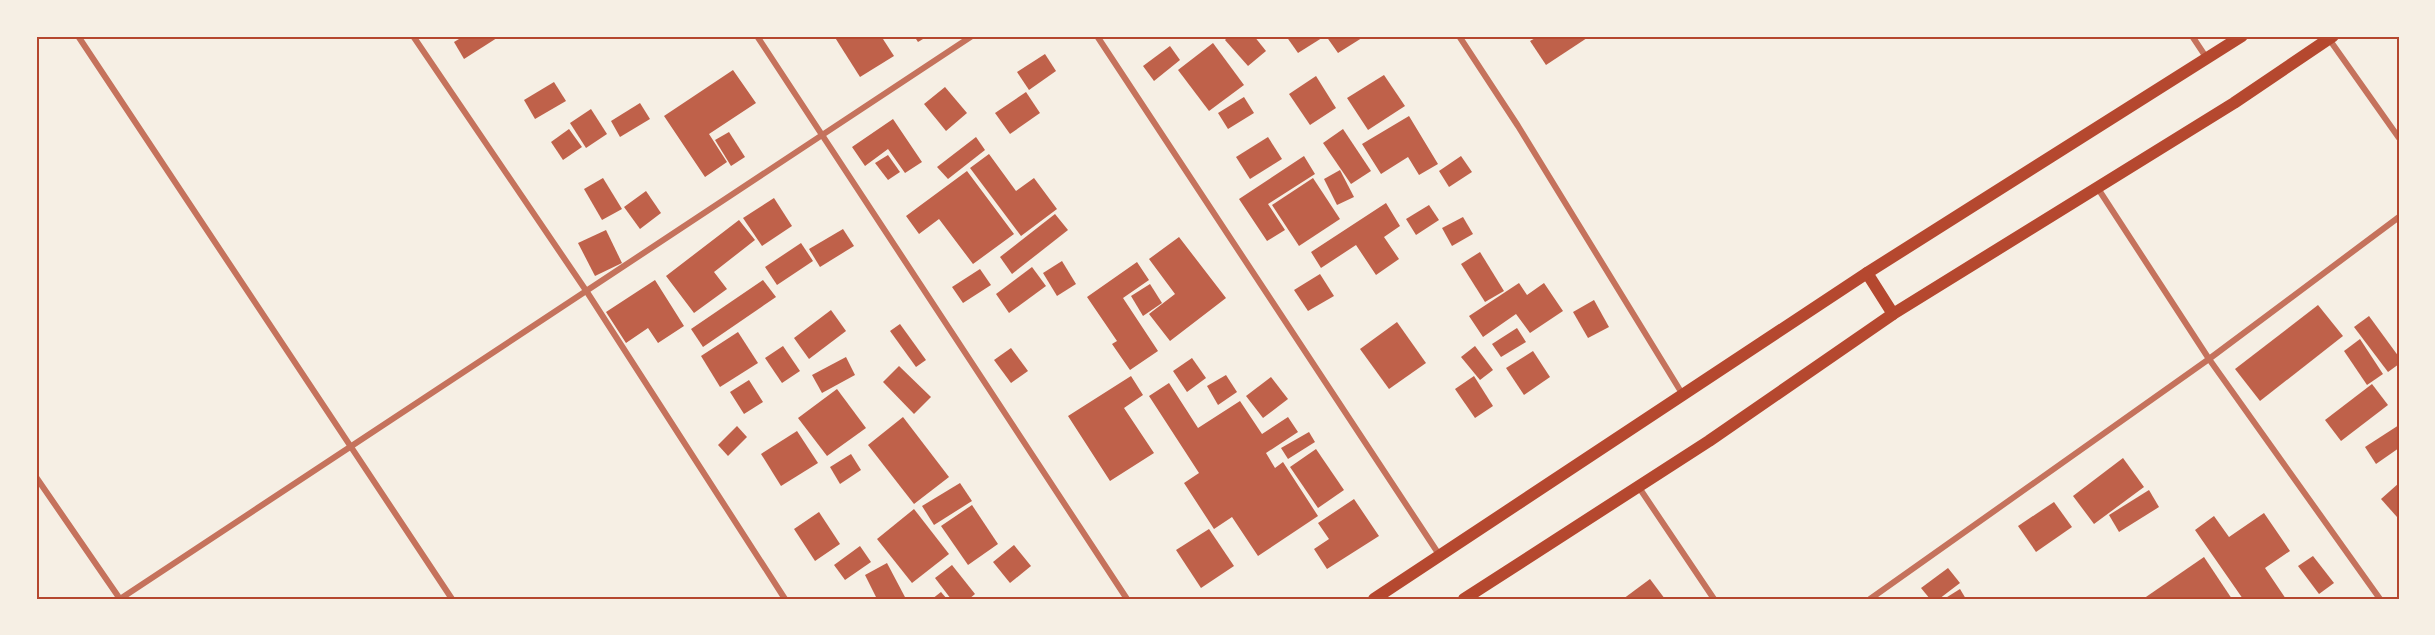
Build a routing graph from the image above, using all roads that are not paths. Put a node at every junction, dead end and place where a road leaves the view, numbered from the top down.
1 (78, 36) edge
2 (413, 36) edge
3 (756, 36) edge
4 (972, 36) edge
5 (1097, 36) edge
6 (1458, 36) edge
7 (2192, 36) edge
8 (2242, 36) edge
9 (2331, 37) edge
10 (2206, 57) junction
11 (822, 136) junction
12 (2399, 138) edge
13 (2097, 187) junction
14 (2399, 217) edge
15 (1867, 273) junction
16 (587, 292) junction
17 (1893, 314) junction
18 (2209, 359) junction
19 (1683, 395) junction
20 (351, 446) junction
21 (36, 477) edge
22 (1638, 486) junction
23 (1441, 557) junction
24 (2379, 597) edge
25 (120, 599) edge
26 (452, 599) edge
27 (785, 599) edge
28 (1126, 599) edge
29 (1374, 599) edge
30 (1464, 599) edge
31 (1714, 599) edge
32 (1870, 599) edge
33 (2370, 599) edge

1 - 20 street
2 - 16 street
3 - 11 street
4 - 11 street
5 - 23 street
6 - 19 street
7 - 10 street
8 - 10 main road
9 - 12 street
9 - 13 main road
10 - 15 main road
11 - 16 street
11 - 28 street
13 - 17 main road
13 - 18 street
14 - 18 street
15 - 17 main road
15 - 19 main road
16 - 20 street
16 - 27 street
17 - 22 main road
18 - 24 street
18 - 32 street
19 - 23 main road
20 - 25 street
20 - 26 street
21 - 25 street
22 - 30 main road
22 - 31 street
23 - 29 main road
24 - 33 street

